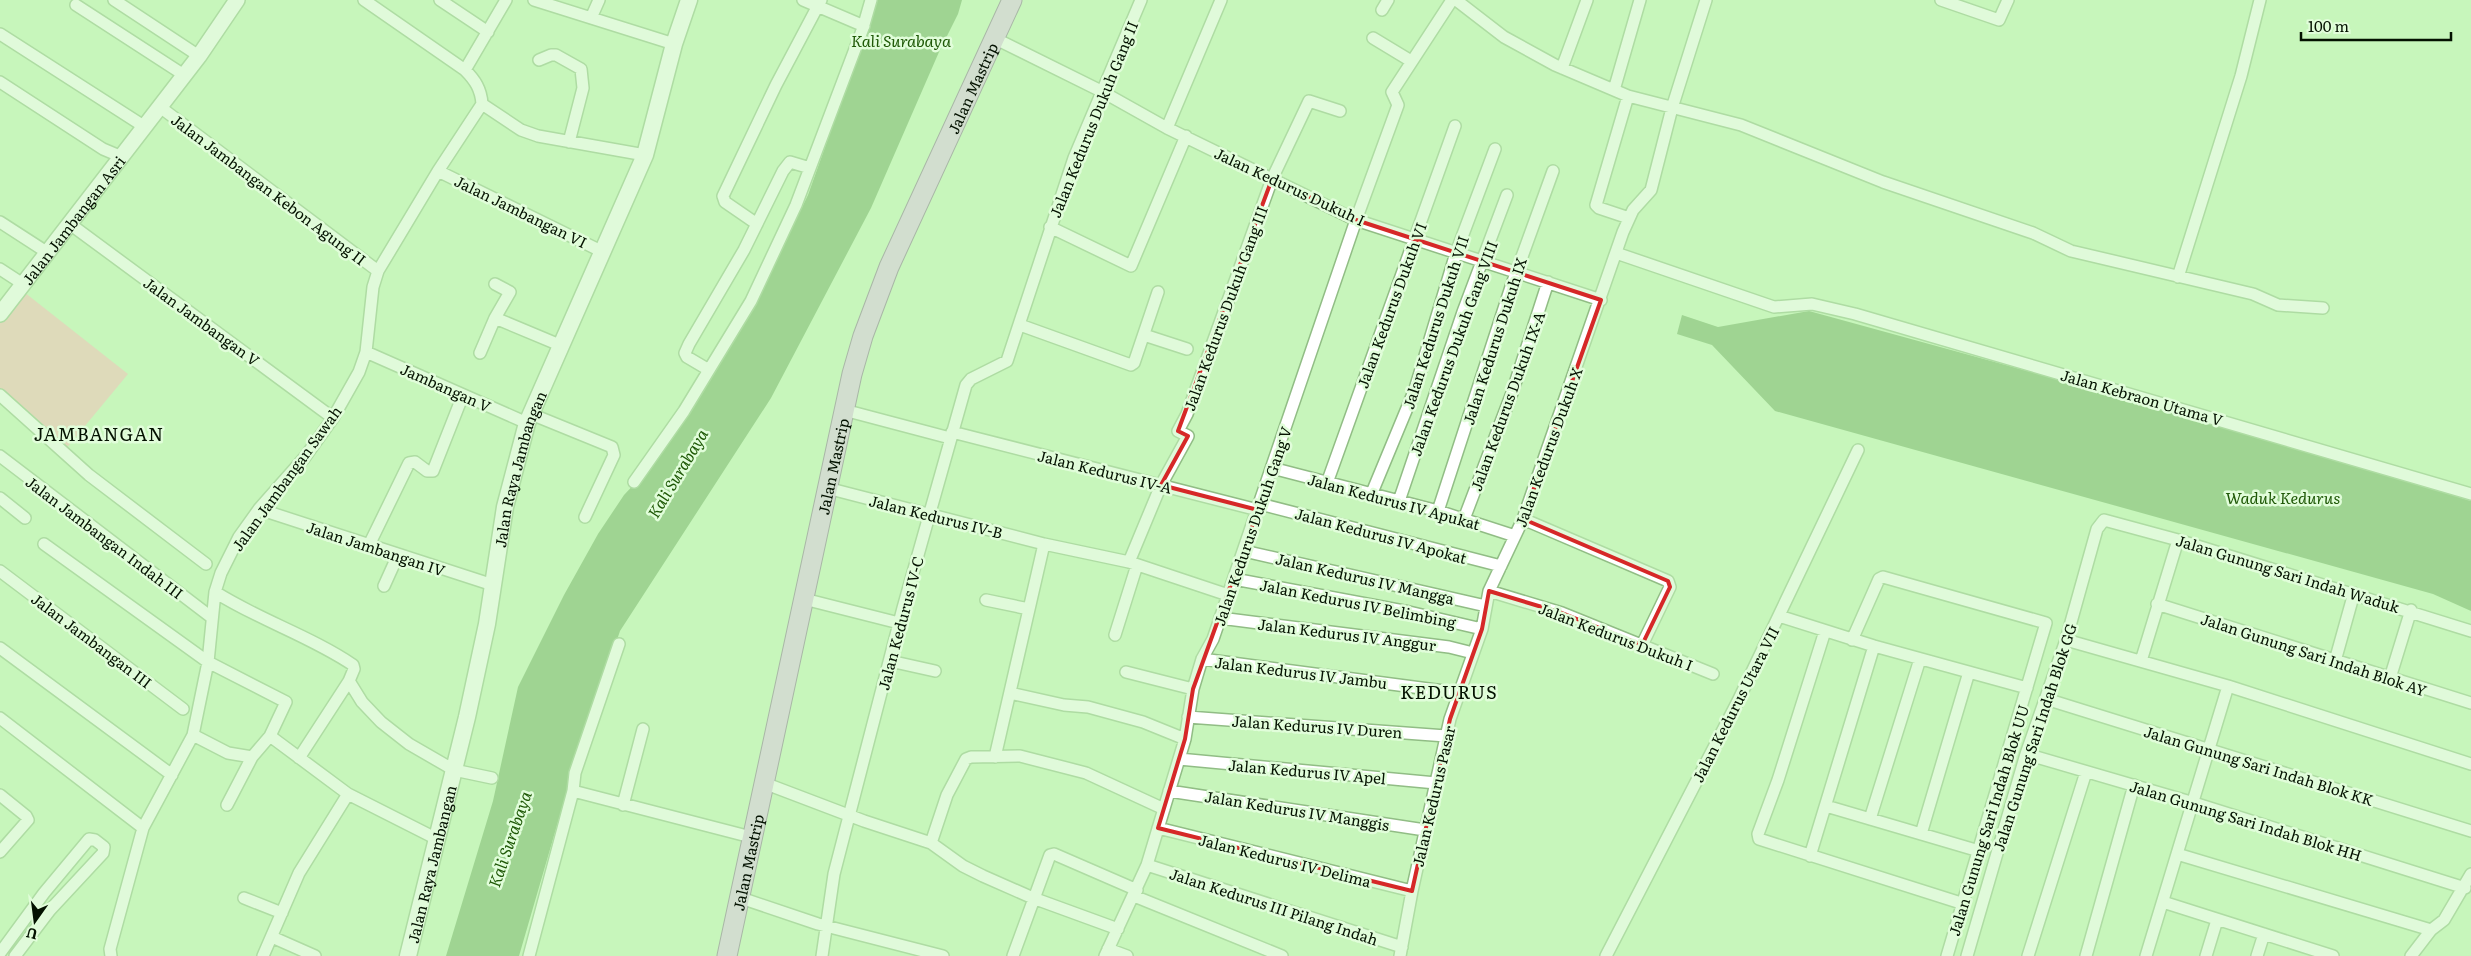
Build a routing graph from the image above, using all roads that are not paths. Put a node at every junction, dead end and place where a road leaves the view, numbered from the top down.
1 (114, 0) edge
2 (364, 0) edge
3 (440, 0) edge
4 (506, 0) edge
5 (534, 0) edge
6 (599, 0) edge
7 (689, 0) edge
8 (803, 0) edge
9 (871, 0) edge
10 (1012, 0) edge
11 (1141, 0) edge
12 (1221, 0) edge
13 (1388, 0) edge
14 (1452, 0) edge
15 (1456, 0) edge
16 (1587, 0) edge
17 (1640, 0) edge
18 (1706, 0) edge
19 (1941, 0) edge
20 (2008, 0) edge
21 (2260, 0) edge
22 (233, 1) edge
23 (1960, 3) edge
24 (820, 4) edge
25 (76, 5) dead end
26 (1382, 10) dead end
27 (591, 18) junction
28 (864, 26) junction
29 (488, 32) junction
30 (0, 34) edge
31 (994, 38) junction
32 (1373, 38) dead end
33 (674, 44) junction
34 (199, 56) junction
35 (539, 60) dead end
36 (1412, 61) junction
37 (1562, 68) junction
38 (465, 70) junction
39 (184, 75) junction
40 (0, 82) edge
41 (1614, 90) junction
42 (1101, 91) junction
43 (1628, 96) junction
44 (482, 104) junction
45 (160, 107) junction
46 (1672, 108) junction
47 (1340, 111) dead end
48 (1455, 126) dead end
49 (145, 127) junction
50 (1167, 128) junction
51 (1186, 136) junction
52 (569, 142) junction
53 (1495, 149) dead end
54 (645, 155) junction
55 (122, 157) junction
56 (810, 168) junction
57 (438, 171) junction
58 (1553, 171) dead end
59 (1272, 179) junction
60 (1507, 195) dead end
61 (1629, 218) junction
62 (1356, 220) junction
63 (0, 222) edge
64 (70, 224) junction
65 (757, 224) junction
66 (1050, 227) junction
67 (1414, 239) junction
68 (603, 252) junction
69 (48, 253) junction
70 (1456, 253) junction
71 (1616, 253) junction
72 (1484, 262) junction
73 (0, 269) edge
74 (378, 271) junction
75 (1516, 273) junction
76 (2184, 278) junction
77 (1548, 282) junction
78 (24, 284) junction
79 (495, 284) dead end
80 (1158, 292) dead end
81 (1601, 300) junction
82 (2323, 308) dead end
83 (0, 314) edge
84 (495, 318) junction
85 (1020, 325) junction
86 (1144, 335) junction
87 (562, 346) junction
88 (1187, 349) dead end
89 (366, 352) junction
90 (480, 353) dead end
91 (709, 370) junction
92 (0, 395) edge
93 (463, 395) junction
94 (844, 410) junction
95 (333, 418) junction
96 (529, 418) junction
97 (951, 435) junction
98 (1858, 450) dead end
99 (0, 456) edge
100 (1272, 468) junction
101 (634, 482) dead end
102 (1327, 483) junction
103 (1161, 485) junction
104 (827, 488) junction
105 (2471, 494) edge
106 (1371, 495) junction
107 (0, 498) edge
108 (1399, 502) junction
109 (1259, 507) junction
110 (259, 509) junction
111 (1438, 511) junction
112 (929, 514) junction
113 (25, 518) dead end
114 (585, 518) dead end
115 (1464, 519) junction
116 (1523, 519) junction
117 (2104, 520) joint
118 (1515, 536) junction
119 (2178, 540) junction
120 (44, 544) dead end
121 (1044, 544) junction
122 (370, 546) junction
123 (1244, 551) junction
124 (398, 555) junction
125 (206, 564) dead end
126 (1133, 564) junction
127 (1501, 566) junction
128 (0, 571) edge
129 (1234, 579) junction
130 (493, 585) junction
131 (384, 586) dead end
132 (1489, 591) junction
133 (215, 592) junction
134 (2354, 594) junction
135 (1228, 595) junction
136 (804, 599) junction
137 (986, 600) dead end
138 (2157, 604) junction
139 (1486, 606) junction
140 (1029, 610) junction
141 (2411, 610) junction
142 (1779, 616) junction
143 (211, 617) junction
144 (1220, 618) junction
145 (899, 623) junction
146 (1482, 629) junction
147 (1825, 631) junction
148 (2471, 631) edge
149 (1115, 634) dead end
150 (1852, 640) junction
151 (2066, 640) junction
152 (619, 644) dead end
153 (1642, 645) junction
154 (1874, 646) junction
155 (0, 648) edge
156 (1473, 653) junction
157 (1202, 659) junction
158 (1920, 659) junction
159 (890, 661) junction
160 (2141, 661) junction
161 (2335, 661) junction
162 (208, 662) junction
163 (935, 672) dead end
164 (1126, 672) dead end
165 (1969, 672) junction
166 (1713, 674) dead end
167 (2390, 678) junction
168 (349, 681) junction
169 (2228, 686) junction
170 (2027, 688) junction
171 (1193, 689) junction
172 (1010, 693) junction
173 (1459, 693) junction
174 (2046, 699) junction
175 (2471, 703) edge
176 (183, 709) dead end
177 (1188, 717) junction
178 (0, 718) edge
179 (643, 729) dead end
180 (194, 735) junction
181 (270, 736) junction
182 (1446, 736) junction
183 (1185, 738) junction
184 (2209, 748) junction
185 (2026, 754) junction
186 (252, 757) junction
187 (995, 757) junction
188 (299, 758) junction
189 (1179, 759) junction
190 (2471, 764) edge
191 (454, 770) junction
192 (2086, 772) junction
193 (172, 775) junction
194 (492, 778) dead end
195 (764, 783) junction
196 (1436, 783) junction
197 (2134, 785) junction
198 (573, 791) junction
199 (1169, 791) junction
200 (348, 794) junction
201 (0, 795) edge
202 (2194, 803) junction
203 (227, 805) dead end
204 (622, 805) junction
205 (1826, 806) junction
206 (1164, 809) junction
207 (850, 815) junction
208 (1870, 819) junction
209 (144, 828) junction
210 (1158, 828) junction
211 (1425, 830) junction
212 (2471, 831) edge
213 (1921, 834) junction
214 (751, 837) junction
215 (437, 838) junction
216 (931, 843) junction
217 (1979, 851) junction
218 (0, 852) edge
219 (2177, 854) junction
220 (1810, 856) junction
221 (1147, 865) junction
222 (2471, 874) edge
223 (2465, 888) junction
224 (1412, 891) junction
225 (1135, 893) junction
226 (738, 897) junction
227 (244, 898) dead end
228 (1033, 898) junction
229 (2163, 902) junction
230 (1964, 904) junction
231 (282, 913) junction
232 (2217, 920) junction
233 (825, 926) junction
234 (1118, 929) junction
235 (2431, 930) junction
236 (2264, 934) junction
237 (272, 937) junction
238 (1401, 951) edge
239 (1107, 952) edge
240 (0, 953) edge
241 (2327, 955) edge
242 (15, 956) edge
243 (111, 956) edge
244 (263, 956) edge
245 (314, 956) edge
246 (408, 956) edge
247 (528, 956) edge
248 (727, 956) edge
249 (822, 956) edge
250 (943, 956) edge
251 (1013, 956) edge
252 (1127, 956) edge
253 (1282, 956) edge
254 (1606, 956) edge
255 (1947, 956) edge
256 (1967, 956) edge
257 (2028, 956) edge
258 (2086, 956) edge
259 (2146, 956) edge
260 (2206, 956) edge
261 (2257, 956) edge
262 (2411, 956) edge

1 - 34 street
2 - 38 street
3 - 29 street
4 - 29 street
5 - 27 street
6 - 27 street
7 - 33 main road, Jalan Raya Jambangan
8 - 24 street
9 - 28 street
10 - 31 main road, Jalan Mastrip
11 - 42 street, Jalan Kedurus Dukuh Gang II
12 - 50 street
13 - 26 street
14 - 36 street
15 - 37 street
16 - 37 street
17 - 41 street
18 - 46 street, Jalan Kedurus Dukuh X
19 - 23 street
20 - 23 street
21 - 76 street
22 - 34 street, Jalan Jambangan Asri
24 - 28 street
24 - 65 street
25 - 39 street
27 - 33 street
28 - 56 street
29 - 38 street
30 - 49 street
31 - 42 street, Jalan Kedurus Dukuh I
31 - 94 main road, Jalan Mastrip
32 - 36 street
33 - 54 main road, Jalan Raya Jambangan
34 - 39 street, Jalan Jambangan Asri
35 - 52 street
36 - 62 street, Jalan Kedurus Dukuh Gang V
37 - 41 street
38 - 44 street
39 - 45 street, Jalan Jambangan Asri
40 - 55 street
41 - 43 street
42 - 50 street, Jalan Kedurus Dukuh I
42 - 66 street, Jalan Kedurus Dukuh Gang II
43 - 46 street
43 - 61 street
44 - 52 street
44 - 57 street, Jalan Jambangan Sawah
45 - 49 street, Jalan Jambangan Asri
45 - 74 street, Jalan Jambangan Kebon Agung II
46 - 61 street, Jalan Kedurus Dukuh X
46 - 76 street
47 - 59 street, Jalan Kedurus Dukuh Gang III
48 - 67 street, Jalan Kedurus Dukuh VI
49 - 55 street, Jalan Jambangan Asri
50 - 51 street, Jalan Kedurus Dukuh I
51 - 59 street, Jalan Kedurus Dukuh I
51 - 66 street
52 - 54 street
53 - 70 street, Jalan Kedurus Dukuh VII
54 - 68 main road, Jalan Raya Jambangan
55 - 64 street, Jalan Jambangan Asri
56 - 65 street
56 - 91 street
57 - 68 street, Jalan Jambangan VI
57 - 74 street, Jalan Jambangan Sawah
58 - 75 street, Jalan Kedurus Dukuh IX
59 - 62 street, Jalan Kedurus Dukuh I
59 - 103 street, Jalan Kedurus Dukuh Gang III
60 - 72 street, Jalan Kedurus Dukuh Gang VIII
61 - 71 street, Jalan Kedurus Dukuh X
62 - 67 street, Jalan Kedurus Dukuh I
62 - 100 street, Jalan Kedurus Dukuh Gang V
63 - 69 street
64 - 69 street, Jalan Jambangan Asri
64 - 95 street, Jalan Jambangan V
65 - 91 street
66 - 85 street, Jalan Kedurus Dukuh Gang II
67 - 70 street, Jalan Kedurus Dukuh I
67 - 102 street, Jalan Kedurus Dukuh VI
68 - 87 main road, Jalan Raya Jambangan
69 - 78 street, Jalan Jambangan Asri
70 - 72 street, Jalan Kedurus Dukuh I
70 - 106 street, Jalan Kedurus Dukuh VII
71 - 81 street, Jalan Kedurus Dukuh X
71 - 105 street, Jalan Kebraon Utama V
72 - 75 street, Jalan Kedurus Dukuh I
72 - 108 street, Jalan Kedurus Dukuh Gang VIII
73 - 78 street
74 - 89 street, Jalan Jambangan Sawah
75 - 77 street, Jalan Kedurus Dukuh I
75 - 111 street, Jalan Kedurus Dukuh IX
76 - 82 street
77 - 81 street, Jalan Kedurus Dukuh I
77 - 115 street, Jalan Kedurus Dukuh IX-A
78 - 83 street, Jalan Jambangan Asri
79 - 84 street
80 - 86 street
81 - 116 street, Jalan Kedurus Dukuh X
84 - 87 street
84 - 90 street
85 - 86 street
85 - 97 street, Jalan Kedurus Dukuh Gang II
86 - 88 street
87 - 96 main road, Jalan Raya Jambangan
89 - 93 street, Jambangan V
89 - 95 street, Jalan Jambangan Sawah
91 - 101 street
92 - 125 street
93 - 96 street, Jambangan V
93 - 122 street
94 - 97 street, Jalan Kedurus IV-A
94 - 104 main road, Jalan Mastrip
95 - 110 street, Jalan Jambangan Sawah
96 - 114 street, Jambangan V
96 - 130 main road, Jalan Raya Jambangan
97 - 103 street, Jalan Kedurus IV-A
97 - 112 street, Jalan Kedurus IV-C
98 - 142 street, Jalan Kedurus Utara VII
99 - 143 street, Jalan Jambangan Indah III
100 - 102 street, Jalan Kedurus IV Apukat
100 - 109 street, Jalan Kedurus Dukuh Gang V
102 - 106 street, Jalan Kedurus IV Apukat
103 - 109 street, Jalan Kedurus IV-A
103 - 126 street
104 - 112 street, Jalan Kedurus IV-B
104 - 136 main road, Jalan Mastrip
106 - 108 street, Jalan Kedurus IV Apukat
107 - 113 street
108 - 111 street, Jalan Kedurus IV Apukat
109 - 123 street, Jalan Kedurus Dukuh Gang V
109 - 127 street, Jalan Kedurus IV Apokat
110 - 122 street, Jalan Jambangan IV
110 - 133 street, Jalan Jambangan Sawah
111 - 115 street, Jalan Kedurus IV Apukat
112 - 121 street, Jalan Kedurus IV-B
112 - 145 street, Jalan Kedurus IV-C
115 - 118 street, Jalan Kedurus IV Apukat
116 - 118 street, Jalan Kedurus Dukuh X
116 - 153 street
117 - 119 street, Jalan Gunung Sari Indah Waduk
117 - 151 street, Jalan Gunung Sari Indah Blok GG
118 - 127 street, Jalan Kedurus Dukuh X
119 - 134 street, Jalan Gunung Sari Indah Waduk
119 - 138 street
120 - 162 street
121 - 126 street, Jalan Kedurus IV-B
121 - 140 street
122 - 124 street, Jalan Jambangan IV
123 - 129 street, Jalan Kedurus Dukuh Gang V
123 - 139 street, Jalan Kedurus IV Mangga
124 - 130 street, Jalan Jambangan IV
124 - 131 street
126 - 135 street, Jalan Kedurus IV-B
126 - 149 street
127 - 132 street, Jalan Kedurus Dukuh X
128 - 176 street, Jalan Jambangan III
129 - 135 street, Jalan Kedurus Dukuh Gang V
129 - 146 street, Jalan Kedurus IV Belimbing
130 - 191 main road, Jalan Raya Jambangan
132 - 139 street, Jalan Kedurus Pasar
132 - 153 street, Jalan Kedurus Dukuh I
133 - 143 street, Jalan Jambangan Sawah
133 - 168 street
134 - 141 street, Jalan Gunung Sari Indah Waduk
134 - 161 street
135 - 144 street, Jalan Kedurus Dukuh Gang V
136 - 145 street
136 - 195 main road, Jalan Mastrip
137 - 140 street
138 - 160 street
138 - 161 street, Jalan Gunung Sari Indah Blok AY
139 - 146 street, Jalan Kedurus Pasar
140 - 172 street
141 - 148 street, Jalan Gunung Sari Indah Waduk
141 - 167 street
142 - 147 street
142 - 254 street, Jalan Kedurus Utara VII
143 - 162 street, Jalan Jambangan Sawah
144 - 156 street, Jalan Kedurus IV Anggur
144 - 157 street, Jalan Kedurus Dukuh Gang V
145 - 159 street, Jalan Kedurus IV-C
146 - 156 street, Jalan Kedurus Pasar
147 - 150 street
147 - 220 street
150 - 154 street
150 - 170 street, Jalan Gunung Sari Indah Blok UU
151 - 160 street
151 - 174 street, Jalan Gunung Sari Indah Blok GG
152 - 198 street
153 - 166 street, Jalan Kedurus Dukuh I
154 - 158 street
154 - 205 street
155 - 193 street
156 - 173 street, Jalan Kedurus Pasar
157 - 171 street, Jalan Kedurus Dukuh Gang V
157 - 173 street, Jalan Kedurus IV Jambu
158 - 165 street
158 - 208 street
159 - 163 street
159 - 207 street, Jalan Kedurus IV-C
160 - 169 street
161 - 167 street, Jalan Gunung Sari Indah Blok AY
162 - 180 street, Jalan Jambangan Sawah
162 - 181 street
164 - 171 street
165 - 170 street
165 - 213 street
167 - 175 street, Jalan Gunung Sari Indah Blok AY
168 - 188 street
168 - 191 street
169 - 184 street
169 - 190 street
170 - 217 street, Jalan Gunung Sari Indah Blok UU
171 - 177 street, Jalan Kedurus Dukuh Gang V
172 - 183 street
172 - 187 street
173 - 182 street, Jalan Kedurus Pasar
174 - 184 street, Jalan Gunung Sari Indah Blok KK
174 - 185 street, Jalan Gunung Sari Indah Blok GG
177 - 182 street, Jalan Kedurus IV Duren
177 - 183 street, Jalan Kedurus Dukuh Gang V
178 - 209 street
179 - 204 street
180 - 186 street
180 - 193 street, Jalan Jambangan Sawah
181 - 186 street
181 - 188 street
182 - 196 street, Jalan Kedurus Pasar
183 - 189 street, Jalan Kedurus Dukuh Gang V
184 - 202 street
184 - 212 street, Jalan Gunung Sari Indah Blok KK
185 - 192 street, Jalan Gunung Sari Indah Blok HH
185 - 256 street, Jalan Gunung Sari Indah Blok GG
186 - 203 street
187 - 206 street
187 - 216 street
188 - 200 street
189 - 196 street, Jalan Kedurus IV Apel
189 - 199 street, Jalan Kedurus Dukuh Gang V
191 - 194 street
191 - 215 main road, Jalan Raya Jambangan
192 - 197 street, Jalan Gunung Sari Indah Blok HH
192 - 257 street
193 - 209 street, Jalan Jambangan Sawah
195 - 207 street
195 - 214 main road, Jalan Mastrip
196 - 211 street, Jalan Kedurus Pasar
197 - 202 street, Jalan Gunung Sari Indah Blok HH
197 - 258 street
198 - 204 street
198 - 247 street
199 - 206 street, Jalan Kedurus Dukuh Gang V
199 - 211 street, Jalan Kedurus IV Manggis
200 - 215 street
200 - 231 street
201 - 218 street
202 - 219 street
202 - 223 street, Jalan Gunung Sari Indah Blok HH
204 - 214 street
205 - 208 street
205 - 220 street
206 - 210 street, Jalan Kedurus Dukuh Gang V
207 - 216 street
207 - 233 street, Jalan Kedurus IV-C
208 - 213 street
209 - 243 street, Jalan Jambangan Sawah
210 - 221 street, Jalan Kedurus Dukuh Gang V
210 - 224 street, Jalan Kedurus IV Delima
211 - 224 street, Jalan Kedurus Pasar
213 - 217 street
214 - 226 main road, Jalan Mastrip
215 - 246 main road, Jalan Raya Jambangan
216 - 228 street
217 - 230 street, Jalan Gunung Sari Indah Blok UU
219 - 229 street
219 - 235 street
220 - 230 street
221 - 225 street, Jalan Kedurus Dukuh Gang V
221 - 238 street, Jalan Kedurus III Pilang Indah
222 - 223 street
223 - 235 street
224 - 238 street, Jalan Kedurus Pasar
225 - 228 street
225 - 234 street, Jalan Kedurus Dukuh Gang V
225 - 253 street
226 - 233 street
226 - 248 main road, Jalan Mastrip
227 - 231 street
228 - 234 street
228 - 251 street
229 - 232 street
229 - 259 street
230 - 255 street, Jalan Gunung Sari Indah Blok UU
231 - 237 street
232 - 236 street
232 - 260 street
233 - 249 street, Jalan Kedurus IV-C
233 - 250 street
234 - 239 street, Jalan Kedurus Dukuh Gang V
235 - 262 street
236 - 241 street
236 - 261 street
237 - 244 street
237 - 245 street
239 - 252 street
240 - 242 street

